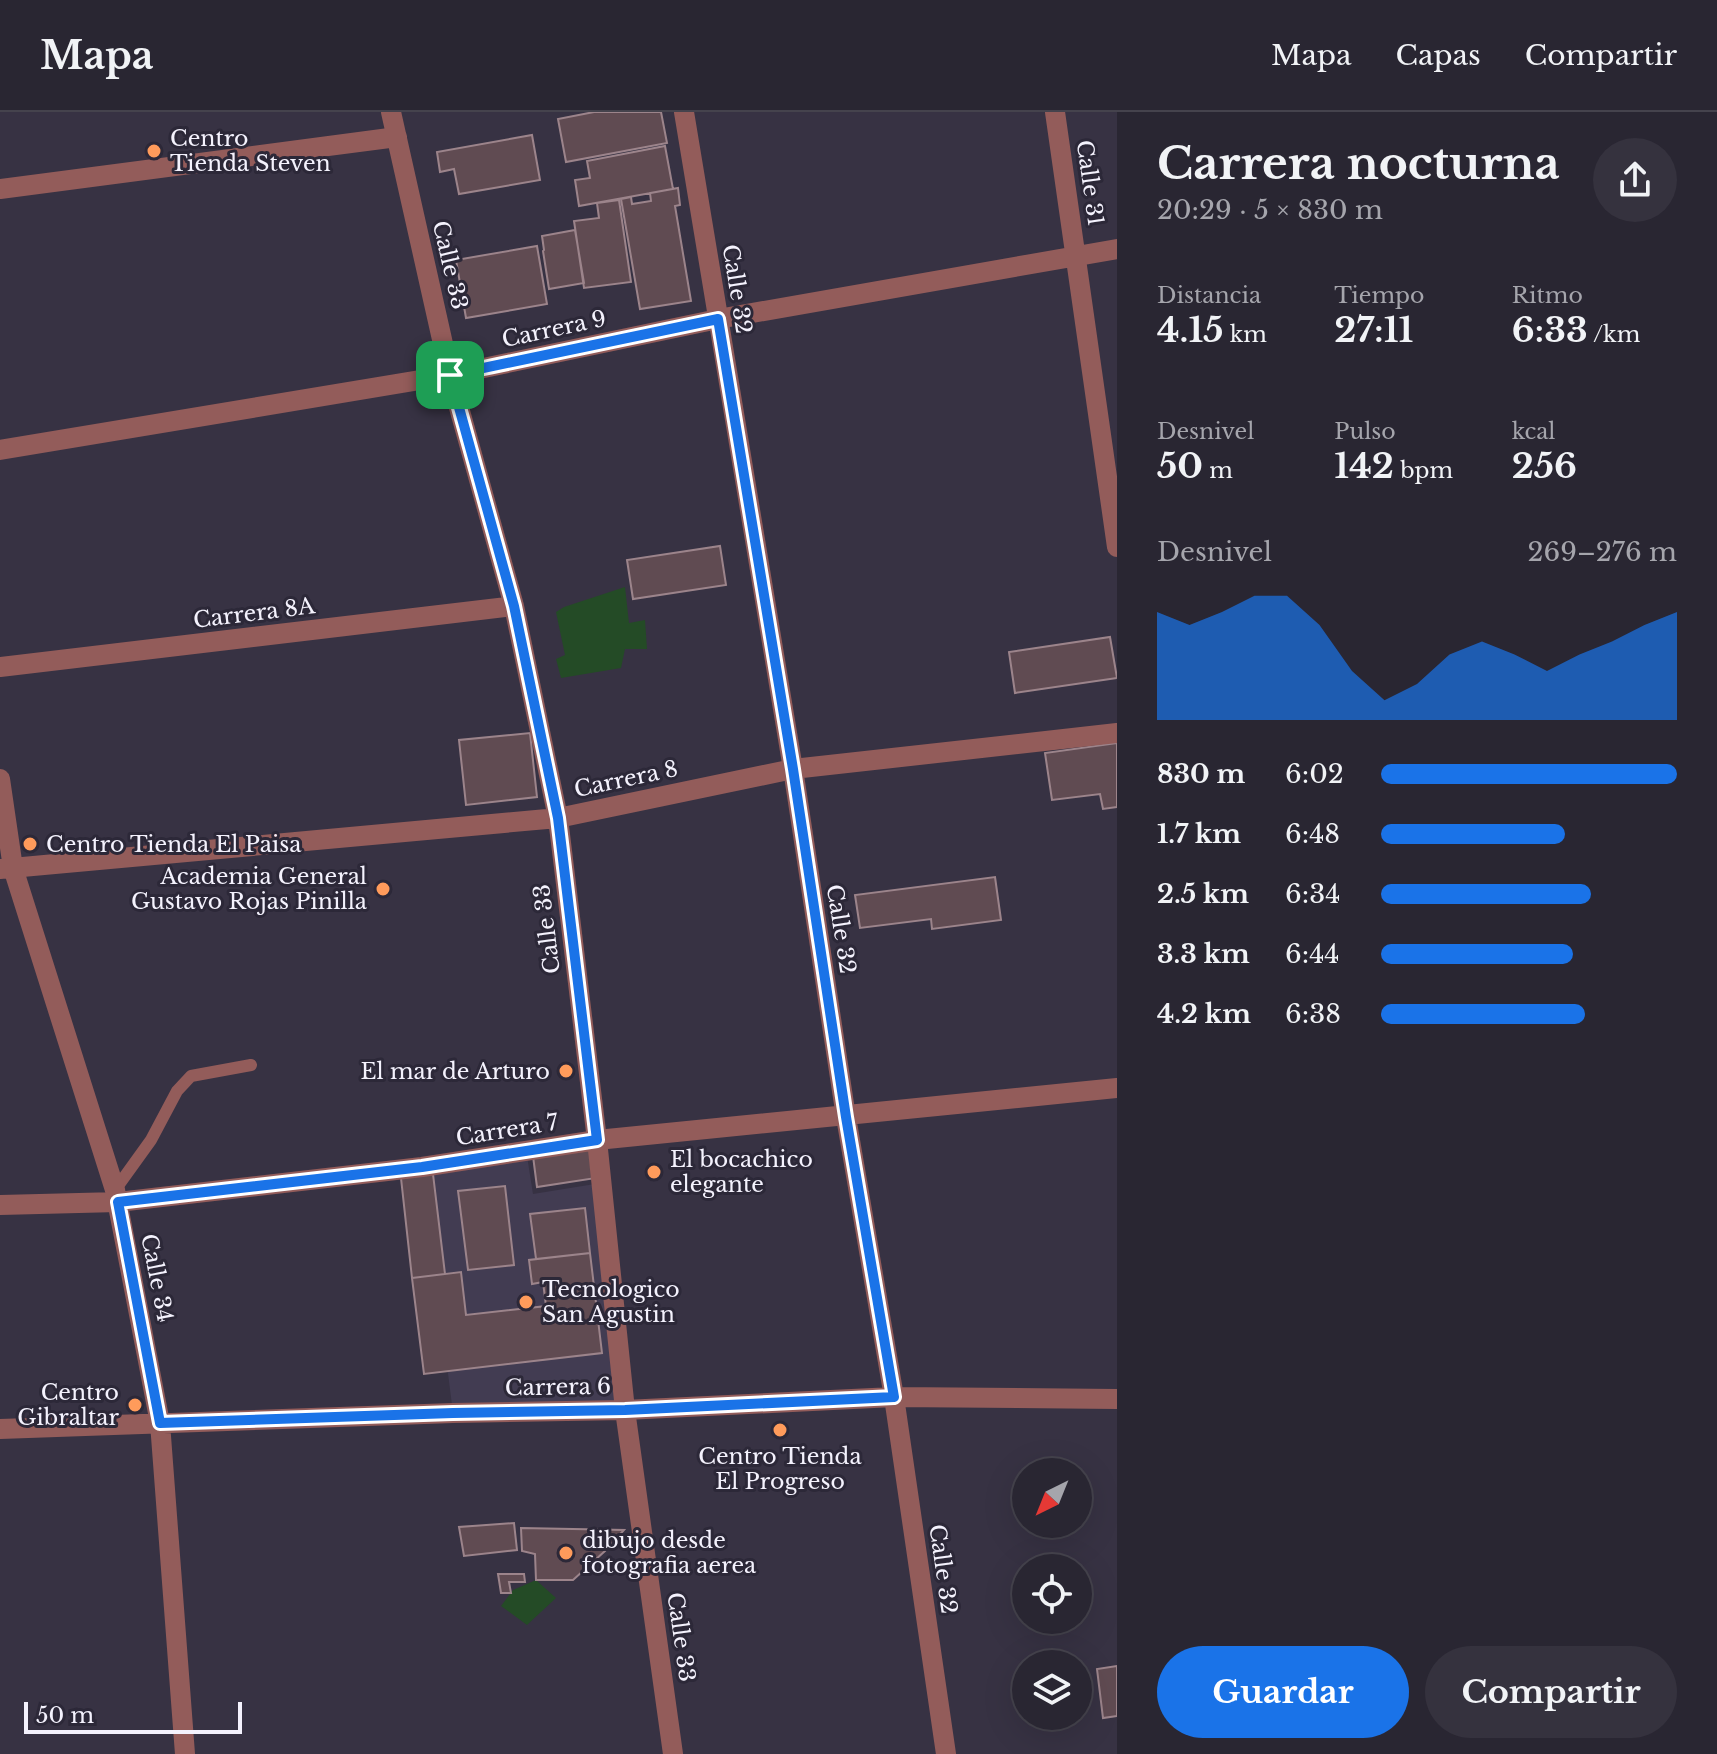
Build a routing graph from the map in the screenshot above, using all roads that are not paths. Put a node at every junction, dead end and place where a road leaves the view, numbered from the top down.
1 (391, 112) edge
2 (684, 112) edge
3 (1055, 112) edge
4 (397, 137) junction
5 (0, 189) edge
6 (1117, 249) edge
7 (1076, 256) junction
8 (718, 319) junction
9 (450, 375) junction
10 (0, 450) edge
11 (1117, 547) edge
12 (514, 606) junction
13 (0, 667) edge
14 (1117, 733) edge
15 (793, 769) junction
16 (0, 779) edge
17 (558, 818) junction
18 (6, 869) edge
19 (251, 1065) dead end
20 (1117, 1088) edge
21 (846, 1117) junction
22 (597, 1140) junction
23 (117, 1196) junction
24 (0, 1205) edge
25 (894, 1397) junction
26 (1117, 1399) edge
27 (625, 1410) junction
28 (160, 1423) junction
29 (0, 1429) edge
30 (185, 1754) edge
31 (673, 1754) edge
32 (946, 1754) edge

1 - 4 street, Calle 33
2 - 8 street, Calle 32
3 - 7 street, Calle 31
4 - 5 street
4 - 9 street, Calle 33
6 - 7 street, Carrera 9
7 - 8 street, Carrera 9
7 - 11 street, Calle 31
8 - 9 street, Carrera 9
8 - 15 street, Calle 32
9 - 10 street, Carrera 9
9 - 12 street, Calle 33
12 - 13 street, Carrera 8A
12 - 17 street, Calle 33
14 - 15 street, Carrera 8
15 - 17 street, Carrera 8
15 - 21 street, Calle 32
16 - 18 street, Calle 34
17 - 18 street, Carrera 8
17 - 22 street, Calle 33
18 - 23 street, Calle 34
19 - 23 lane
20 - 21 street, Carrera 7
21 - 22 street, Carrera 7
21 - 25 street, Calle 32
22 - 23 street, Carrera 7
22 - 27 street, Calle 33
23 - 24 street, Carrera 7
23 - 28 street, Calle 34
25 - 26 street, Carrera 6
25 - 27 street, Carrera 6
25 - 32 street, Calle 32
27 - 28 street, Carrera 6
27 - 31 street, Calle 33
28 - 29 street, Carrera 6
28 - 30 street, Calle 34

